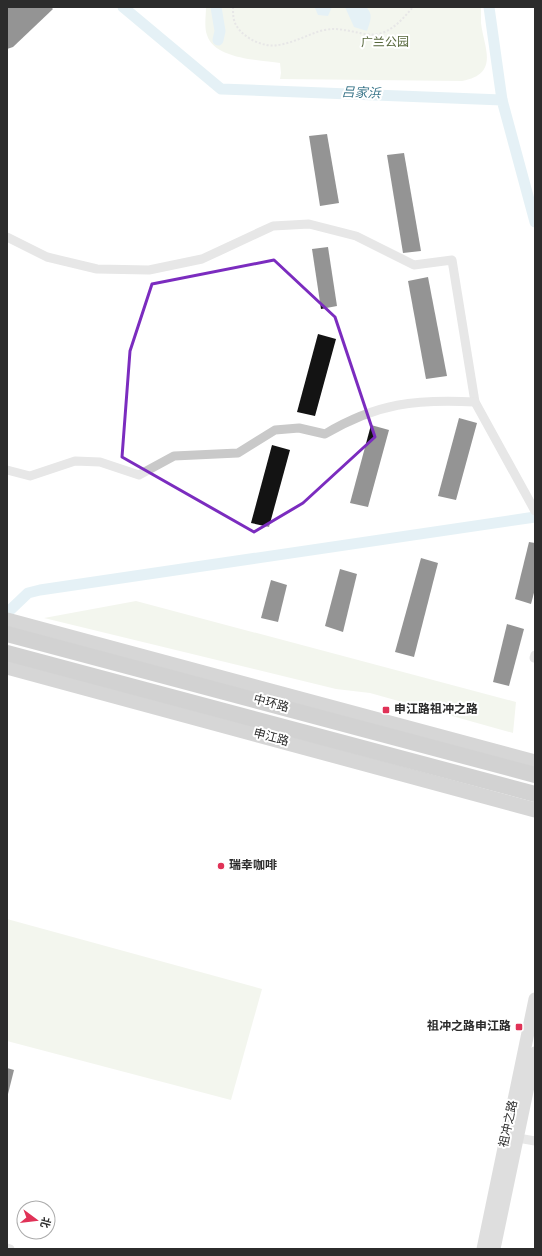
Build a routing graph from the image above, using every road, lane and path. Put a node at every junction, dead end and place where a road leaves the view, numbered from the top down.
1 (233, 7) edge
2 (413, 7) edge
3 (7, 237) edge
4 (475, 402) junction
5 (7, 470) edge
6 (535, 511) edge
7 (7, 620) edge
8 (7, 634) edge
9 (7, 653) edge
10 (7, 667) edge
11 (535, 762) edge
12 (535, 775) edge
13 (535, 794) edge
14 (535, 810) edge
15 (535, 999) edge
16 (535, 1053) edge
17 (518, 1138) junction
18 (535, 1141) edge
19 (7, 1248) edge
20 (10, 1249) edge
21 (483, 1249) edge
22 (494, 1249) edge

1 - 2 path
3 - 4 street
4 - 5 street
4 - 6 street
7 - 11 main road
8 - 12 highway, 中环路, bridge
9 - 13 highway, 中环路, bridge
10 - 14 main road, 申江路
15 - 21 main road, 祖冲之路
16 - 17 main road, 祖冲之路
17 - 18 street
17 - 22 main road, 祖冲之路
19 - 20 street

